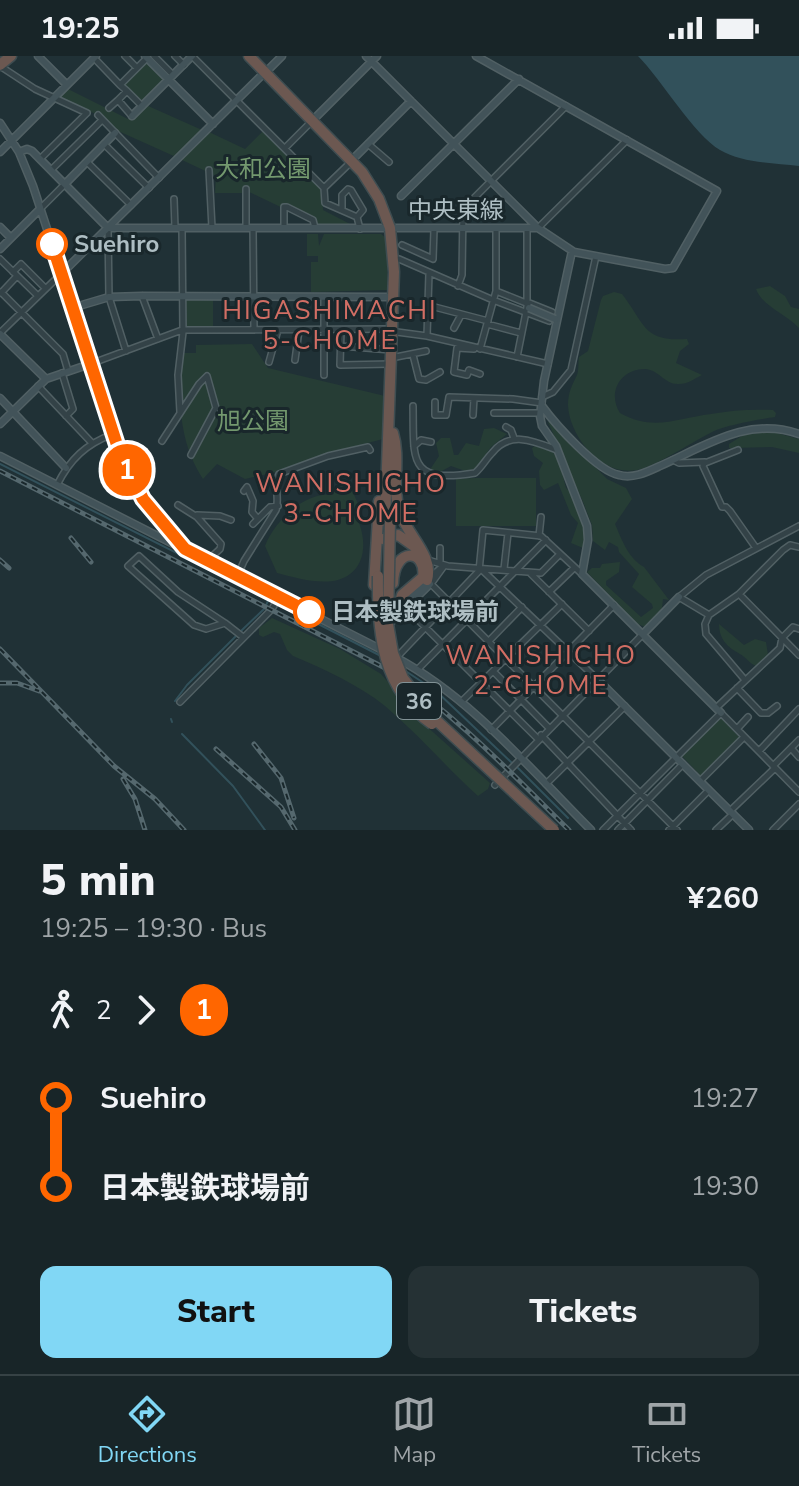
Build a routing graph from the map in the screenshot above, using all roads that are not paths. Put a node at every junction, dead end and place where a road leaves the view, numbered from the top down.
1 (11, 56) edge
2 (38, 56) edge
3 (125, 56) edge
4 (175, 56) edge
5 (192, 56) edge
6 (249, 56) edge
7 (256, 56) edge
8 (282, 56) edge
9 (476, 56) edge
10 (149, 57) edge
11 (372, 58) edge
12 (97, 59) edge
13 (0, 65) edge
14 (184, 65) junction
15 (137, 68) junction
16 (267, 70) junction
17 (171, 77) junction
18 (519, 79) junction
19 (67, 85) junction
20 (120, 85) junction
21 (127, 91) junction
22 (55, 98) junction
23 (118, 100) junction
24 (237, 100) junction
25 (411, 101) junction
26 (566, 105) junction
27 (142, 106) junction
28 (109, 108) dead end
29 (130, 116) joint
30 (315, 118) junction
31 (0, 123) edge
32 (213, 124) junction
33 (115, 133) junction
34 (628, 139) junction
35 (12, 140) junction
36 (454, 143) junction
37 (104, 144) junction
38 (368, 144) junction
39 (285, 148) junction
40 (0, 152) edge
41 (19, 152) junction
42 (354, 158) junction
43 (40, 159) junction
44 (87, 162) junction
45 (389, 162) dead end
46 (51, 170) junction
47 (209, 170) dead end
48 (159, 178) junction
49 (491, 180) junction
50 (65, 184) junction
51 (149, 188) junction
52 (324, 188) junction
53 (246, 189) dead end
54 (401, 196) dead end
55 (174, 199) dead end
56 (131, 205) junction
57 (40, 209) junction
58 (342, 209) junction
59 (357, 217) junction
60 (0, 227) edge
61 (108, 228) junction
62 (179, 228) junction
63 (212, 228) junction
64 (250, 228) junction
65 (284, 228) junction
66 (315, 228) junction
67 (393, 228) junction
68 (527, 228) junction
69 (538, 228) junction
70 (360, 229) junction
71 (434, 229) junction
72 (462, 229) junction
73 (496, 229) junction
74 (11, 238) junction
75 (402, 245) dead end
76 (0, 249) edge
77 (572, 251) junction
78 (596, 256) junction
79 (0, 259) edge
80 (399, 259) junction
81 (429, 273) junction
82 (15, 274) junction
83 (61, 274) junction
84 (458, 286) junction
85 (45, 288) junction
86 (496, 291) junction
87 (0, 293) edge
88 (183, 295) junction
89 (38, 296) junction
90 (142, 296) junction
91 (109, 297) junction
92 (253, 297) junction
93 (324, 297) junction
94 (393, 297) junction
95 (494, 301) junction
96 (427, 305) junction
97 (527, 307) junction
98 (72, 308) junction
99 (21, 312) junction
100 (461, 315) junction
101 (427, 316) junction
102 (557, 319) junction
103 (437, 320) dead end
104 (488, 323) junction
105 (454, 328) dead end
106 (182, 330) junction
107 (254, 330) junction
108 (278, 330) junction
109 (299, 330) junction
110 (324, 330) junction
111 (341, 330) junction
112 (395, 331) junction
113 (521, 333) junction
114 (0, 334) edge
115 (427, 336) junction
116 (158, 339) junction
117 (341, 346) junction
118 (477, 348) junction
119 (126, 351) junction
120 (426, 351) dead end
121 (413, 355) junction
122 (393, 357) junction
123 (517, 357) junction
124 (295, 360) dead end
125 (269, 362) dead end
126 (90, 364) junction
127 (548, 364) junction
128 (65, 372) junction
129 (440, 372) dead end
130 (480, 374) dead end
131 (324, 375) dead end
132 (46, 379) junction
133 (38, 386) junction
134 (0, 398) edge
135 (474, 398) junction
136 (435, 402) dead end
137 (541, 405) junction
138 (413, 406) dead end
139 (13, 412) junction
140 (180, 412) junction
141 (494, 413) dead end
142 (473, 415) dead end
143 (66, 416) junction
144 (0, 424) edge
145 (506, 427) dead end
146 (393, 433) junction
147 (113, 434) junction
148 (799, 434) edge
149 (514, 438) junction
150 (162, 441) dead end
151 (91, 442) junction
152 (431, 442) dead end
153 (413, 447) junction
154 (370, 450) dead end
155 (738, 450) dead end
156 (558, 451) junction
157 (191, 455) dead end
158 (0, 456) edge
159 (673, 460) junction
160 (704, 464) junction
161 (66, 468) junction
162 (57, 485) junction
163 (244, 491) dead end
164 (178, 505) dead end
165 (278, 506) junction
166 (195, 515) junction
167 (541, 517) dead end
168 (258, 519) junction
169 (231, 520) dead end
170 (384, 521) junction
171 (253, 524) dead end
172 (799, 526) edge
173 (508, 533) junction
174 (539, 536) junction
175 (546, 540) junction
176 (799, 547) edge
177 (440, 548) dead end
178 (756, 548) junction
179 (185, 549) junction
180 (560, 554) junction
181 (424, 556) junction
182 (207, 561) junction
183 (442, 564) junction
184 (480, 567) junction
185 (574, 568) junction
186 (504, 569) junction
187 (515, 571) junction
188 (530, 573) junction
189 (582, 574) junction
190 (237, 577) junction
191 (376, 581) junction
192 (429, 582) junction
193 (501, 585) junction
194 (549, 592) junction
195 (739, 594) junction
196 (279, 597) junction
197 (679, 597) junction
198 (447, 602) junction
199 (562, 604) junction
200 (400, 605) junction
201 (614, 605) junction
202 (522, 607) junction
203 (709, 615) junction
204 (466, 620) junction
205 (225, 623) junction
206 (540, 625) junction
207 (425, 627) junction
208 (799, 629) edge
209 (376, 631) junction
210 (589, 631) junction
211 (241, 634) junction
212 (643, 634) junction
213 (782, 638) junction
214 (488, 642) junction
215 (371, 644) junction
216 (441, 644) junction
217 (568, 652) junction
218 (799, 655) edge
219 (396, 658) junction
220 (506, 659) junction
221 (418, 669) junction
222 (493, 672) junction
223 (598, 680) junction
224 (745, 680) junction
225 (482, 683) junction
226 (533, 687) junction
227 (737, 688) junction
228 (522, 699) junction
229 (180, 702) dead end
230 (461, 702) junction
231 (423, 706) junction
232 (625, 706) junction
233 (777, 706) dead end
234 (799, 709) edge
235 (719, 710) junction
236 (510, 711) junction
237 (562, 716) junction
238 (748, 717) dead end
239 (432, 724) junction
240 (549, 728) junction
241 (737, 729) junction
242 (490, 730) junction
243 (540, 737) junction
244 (744, 737) junction
245 (799, 740) edge
246 (588, 742) junction
247 (791, 748) junction
248 (759, 751) junction
249 (676, 757) junction
250 (799, 757) edge
251 (520, 759) junction
252 (568, 763) junction
253 (683, 764) junction
254 (774, 767) junction
255 (700, 781) junction
256 (495, 785) dead end
257 (546, 785) junction
258 (709, 790) junction
259 (799, 792) edge
260 (640, 794) junction
261 (646, 800) junction
262 (799, 804) edge
263 (732, 812) junction
264 (618, 815) junction
265 (624, 823) junction
266 (673, 829) edge
267 (547, 830) edge
268 (554, 830) edge
269 (591, 830) edge
270 (603, 830) edge
271 (618, 830) edge
272 (631, 830) edge
273 (716, 830) edge
274 (749, 830) edge
275 (773, 830) edge

1 - 13 highway
2 - 19 street
3 - 15 street
4 - 14 street
5 - 14 street
5 - 24 street
6 - 16 highway, 36
7 - 16 highway, 36
8 - 16 street
9 - 18 street
10 - 15 street
10 - 17 street
11 - 25 street
11 - 30 street
12 - 19 street
12 - 20 street
13 - 22 street
14 - 17 street
15 - 20 street
16 - 24 street
16 - 30 highway, 36
17 - 27 street
17 - 32 street
18 - 26 street
18 - 36 street
19 - 22 street
20 - 21 street
21 - 23 street
21 - 27 street
22 - 35 street
22 - 43 street
23 - 28 street
23 - 29 street
24 - 32 street
24 - 39 street
25 - 36 street
25 - 38 street
26 - 34 street
26 - 49 street
27 - 29 street
30 - 39 street
30 - 42 highway, 36
31 - 35 street
32 - 48 street
33 - 37 street
33 - 46 street
33 - 48 street
34 - 69 street
34 - 78 street
35 - 40 street
35 - 41 street
36 - 49 street
36 - 54 street
37 - 44 street
37 - 51 street
38 - 42 street
38 - 45 street
39 - 52 street
41 - 43 street
41 - 57 street
42 - 52 street
42 - 67 highway, 36
43 - 46 street
44 - 50 street
44 - 56 street
46 - 50 street
47 - 63 street
48 - 51 street
49 - 69 street
49 - 72 street
50 - 57 street
50 - 61 street
51 - 56 street
52 - 58 street
53 - 64 street
55 - 62 street
56 - 61 street
57 - 74 street
57 - 83 street
58 - 59 street
58 - 59 street
59 - 70 street
60 - 74 street
61 - 62 street, 中央東線
61 - 83 street
61 - 91 street
62 - 63 street, 中央東線
62 - 88 street
63 - 64 street, 中央東線
64 - 65 street, 中央東線
64 - 92 street
65 - 66 street, 中央東線
65 - 66 street
66 - 70 street, 中央東線
67 - 70 street, 中央東線
67 - 71 street, 中央東線
67 - 80 highway, 36
67 - 94 highway, 36
68 - 69 street, 中央東線
68 - 73 street, 中央東線
68 - 97 street
69 - 77 street, 中央東線
71 - 72 street, 中央東線
71 - 75 street
72 - 73 street, 中央東線
72 - 84 street
73 - 86 street
74 - 76 street
77 - 78 street
77 - 102 street
78 - 137 street
79 - 82 street
80 - 81 street
80 - 112 highway, 36
81 - 84 street
81 - 96 street
82 - 85 street
82 - 87 street
82 - 89 street
83 - 85 street
83 - 98 street
84 - 95 street
85 - 89 street
86 - 95 street
86 - 97 street
87 - 99 street
88 - 90 street
88 - 92 street
88 - 106 street
89 - 99 street
90 - 91 street
90 - 116 street
91 - 98 street
91 - 119 street
92 - 93 street
92 - 107 street
93 - 94 street
93 - 110 street
94 - 112 highway, 36
95 - 97 street
95 - 104 street
96 - 100 street
96 - 101 street
97 - 102 street, bridge
97 - 113 street
98 - 126 street
99 - 114 street
99 - 128 street
100 - 104 street
100 - 105 street
101 - 103 street
101 - 115 street
102 - 127 street
104 - 113 street
104 - 118 street
106 - 107 street
106 - 116 street
106 - 140 street
107 - 108 street
108 - 109 street
108 - 125 street
109 - 110 street
109 - 124 street
110 - 111 street
110 - 131 street
111 - 112 street
111 - 117 street
112 - 115 street
112 - 122 highway, 36
113 - 123 street
114 - 132 street
115 - 118 street
116 - 119 street
117 - 122 street
117 - 122 street
118 - 123 street
118 - 130 street
119 - 126 street
120 - 121 street
121 - 122 street
121 - 129 street
122 - 146 highway, 36
122 - 170 highway, 36
123 - 127 street
126 - 128 street
126 - 147 street
127 - 137 street
128 - 132 street
128 - 143 street
132 - 133 street
133 - 139 street
133 - 143 street
134 - 139 street
135 - 136 street
135 - 137 street
135 - 142 street
137 - 141 street
137 - 156 street
137 - 159 street
138 - 153 street
139 - 144 street
139 - 161 street
140 - 150 street
140 - 157 street
143 - 151 street
145 - 149 street
146 - 170 highway, 36
146 - 181 highway
147 - 151 street
147 - 179 street
148 - 159 street
149 - 153 street
149 - 156 street
151 - 161 street
152 - 153 street
154 - 165 street
155 - 160 street
156 - 189 street
158 - 162 street
159 - 160 street
160 - 178 street
161 - 162 street
162 - 179 street
163 - 168 street
164 - 166 street
165 - 168 street
165 - 190 street
166 - 169 street
166 - 182 street
167 - 174 street
168 - 171 street
170 - 191 highway
170 - 231 highway, 36, bridge
170 - 239 highway, 36, bridge
172 - 178 street
173 - 174 street
173 - 184 street
173 - 186 street
174 - 175 street
175 - 180 street
175 - 187 street
176 - 195 street
177 - 183 street
178 - 197 street
179 - 182 street
180 - 185 street
180 - 188 street
181 - 183 street
181 - 191 highway
181 - 192 highway
182 - 190 street
183 - 184 street
183 - 192 street
184 - 186 street
184 - 193 street
184 - 198 street
185 - 189 street
185 - 194 street
186 - 187 street
187 - 188 street
187 - 193 street
188 - 194 street
189 - 201 street
190 - 196 street
191 - 209 highway
191 - 239 highway, bridge
192 - 198 street
192 - 200 street
193 - 202 street
193 - 204 street
194 - 199 street
195 - 203 street
195 - 213 street
196 - 211 street
196 - 215 street
197 - 203 street
197 - 212 street
198 - 204 street
198 - 207 street
199 - 206 street
199 - 210 street
200 - 200 highway
200 - 207 street
200 - 209 street
200 - 215 street
200 - 231 highway, bridge
201 - 210 street
201 - 212 street
202 - 206 street
202 - 214 street
203 - 224 street
204 - 214 street
204 - 216 street
205 - 205 street
205 - 211 street
206 - 217 street
206 - 220 street
207 - 216 street
207 - 219 street
208 - 213 street
209 - 215 street
210 - 217 street
211 - 229 street
212 - 223 street
212 - 235 street
213 - 218 street
213 - 224 street
214 - 220 street
215 - 219 street
216 - 221 street
216 - 225 street
217 - 223 street
217 - 226 street
219 - 221 street
220 - 222 street
220 - 226 street
221 - 230 street
222 - 225 street
222 - 228 street
223 - 232 street
223 - 237 street
224 - 227 street
225 - 230 street
225 - 236 street
226 - 228 street
226 - 237 street
227 - 233 street
227 - 235 street
228 - 236 street
228 - 240 street
230 - 242 street
231 - 268 highway, 36, bridge
232 - 246 street
232 - 249 street
234 - 248 street
235 - 241 street
235 - 249 street
236 - 242 street
236 - 243 street
237 - 240 street
237 - 246 street
238 - 241 street
239 - 267 highway, 36, bridge
240 - 243 street
241 - 244 street
242 - 251 street
243 - 251 street
243 - 252 street
244 - 248 street
244 - 255 street
245 - 247 street
246 - 252 street
246 - 260 street
247 - 250 street
247 - 254 street
248 - 254 street
249 - 253 street
249 - 260 street
251 - 256 street
251 - 257 street
252 - 257 street
252 - 264 street
253 - 255 street
253 - 261 street
254 - 259 street
254 - 263 street
255 - 258 street
257 - 269 street
258 - 263 street
258 - 266 street
260 - 261 street
260 - 264 street
261 - 265 street
261 - 266 street
262 - 275 street
263 - 273 street
263 - 274 street
264 - 265 street
264 - 270 street
265 - 271 street
265 - 272 street

